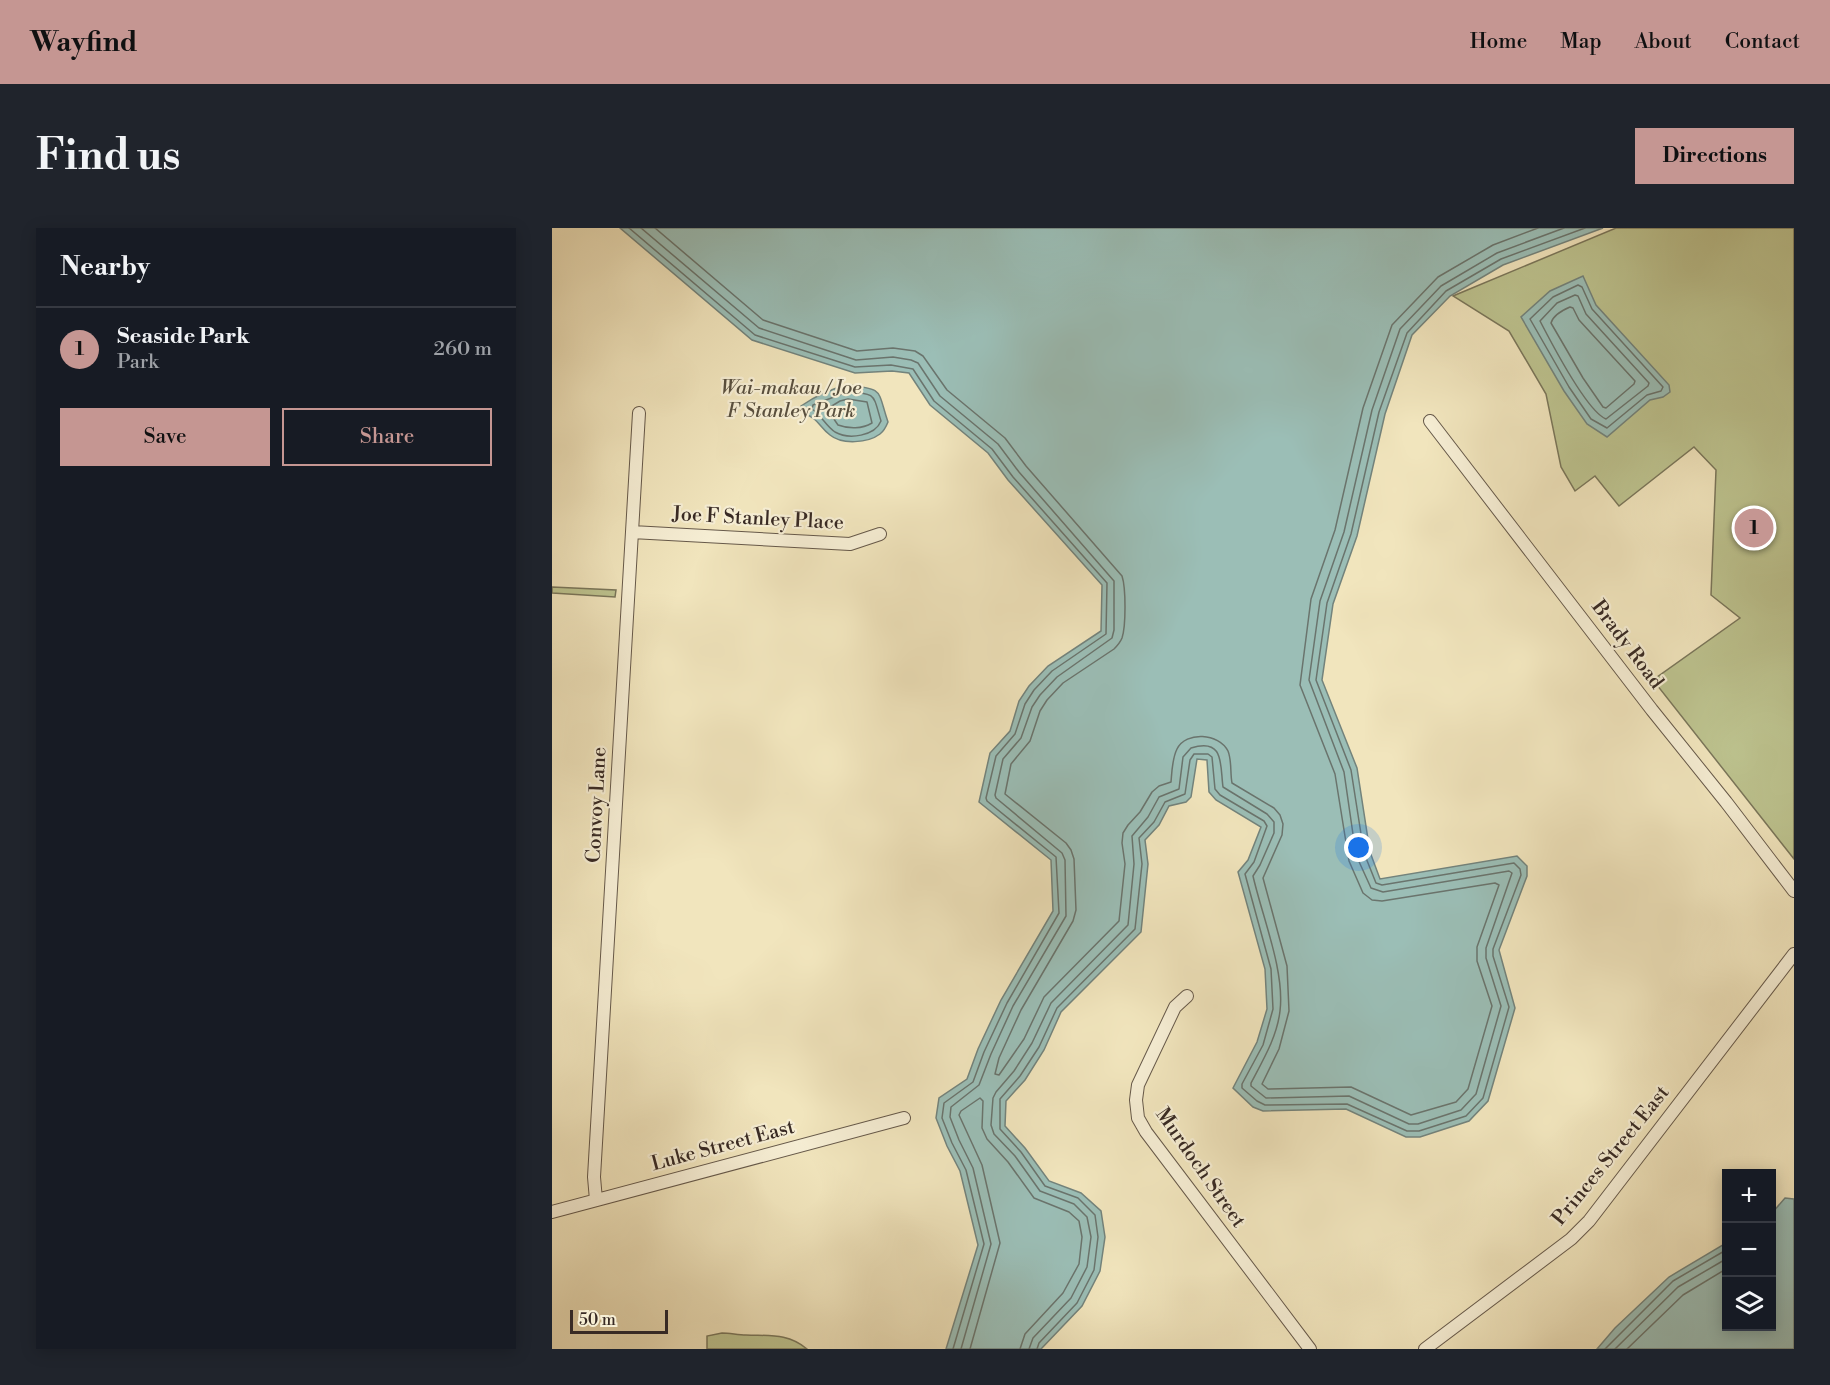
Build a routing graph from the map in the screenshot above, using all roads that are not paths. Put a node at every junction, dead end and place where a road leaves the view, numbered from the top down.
1 (639, 413) dead end
2 (1431, 421) dead end
3 (632, 532) junction
4 (880, 534) dead end
5 (1794, 891) edge
6 (1794, 954) edge
7 (1187, 996) dead end
8 (904, 1118) dead end
9 (596, 1200) junction
10 (552, 1212) edge
11 (1310, 1349) edge
12 (1425, 1349) edge

1 - 3 street, Convoy Lane
2 - 5 street, Brady Road
3 - 4 street, Joe F Stanley Place
3 - 9 street, Convoy Lane
6 - 12 street, Princes Street East
7 - 11 street, Murdoch Street
8 - 9 street, Luke Street East
9 - 10 street, Luke Street East

